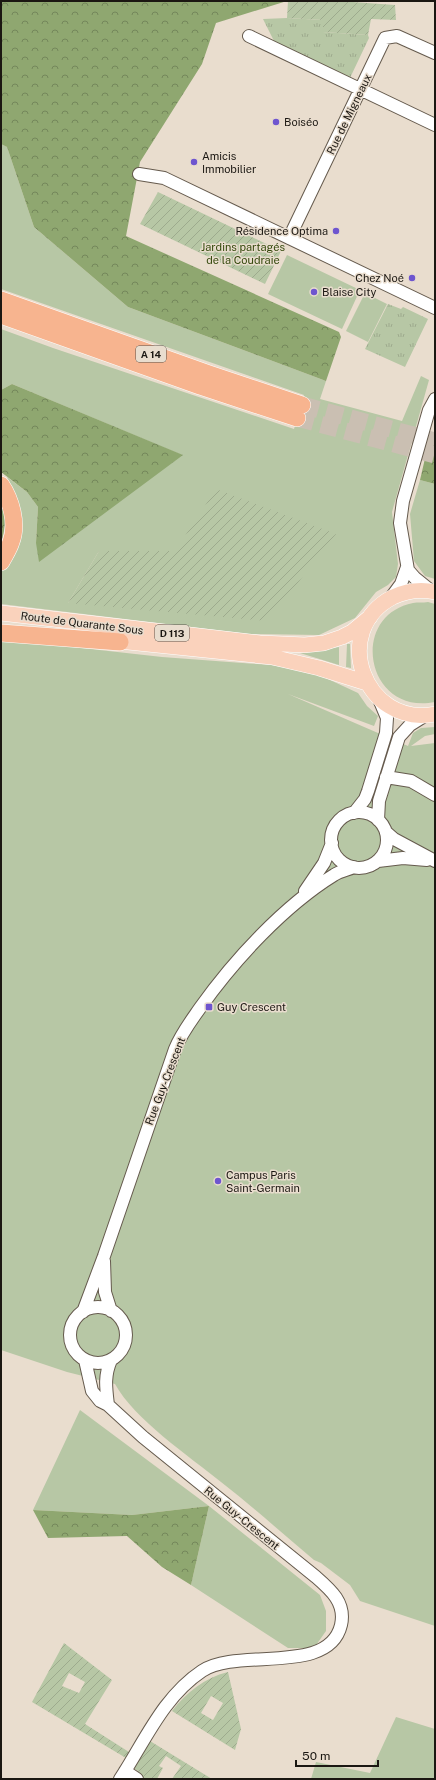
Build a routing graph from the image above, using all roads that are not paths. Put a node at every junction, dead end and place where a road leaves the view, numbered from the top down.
1 (249, 36) dead end
2 (435, 53) edge
3 (361, 89) junction
4 (435, 125) edge
5 (139, 174) dead end
6 (289, 238) junction
7 (1, 300) edge
8 (435, 308) edge
9 (1, 315) edge
10 (435, 399) edge
11 (435, 417) edge
12 (424, 429) junction
13 (1, 484) edge
14 (1, 562) edge
15 (407, 567) junction
16 (433, 591) edge
17 (389, 599) junction
18 (1, 613) edge
19 (370, 617) junction
20 (1, 626) edge
21 (1, 633) edge
22 (120, 642) junction
23 (367, 683) junction
24 (378, 698) junction
25 (430, 714) edge
26 (386, 777) junction
27 (435, 795) edge
28 (354, 813) junction
29 (378, 820) junction
30 (386, 832) junction
31 (332, 843) junction
32 (378, 861) junction
33 (434, 861) edge
34 (354, 867) junction
35 (301, 897) junction
36 (104, 1256) junction
37 (111, 1311) junction
38 (83, 1312) junction
39 (85, 1360) junction
40 (111, 1360) junction
41 (108, 1405) junction
42 (123, 1775) edge
43 (137, 1779) edge

1 - 3 street
2 - 3 street, Rue de Migneaux
3 - 4 street
3 - 6 street, Rue de Migneaux
5 - 6 street
6 - 8 street
7 - 9 highway, A 14
10 - 12 street
11 - 12 street
12 - 15 street
13 - 14 highway
15 - 16 street
15 - 17 street
16 - 17 main road, Route de Quarante Sous
17 - 19 main road, Route de Quarante Sous
18 - 19 main road, Route de Quarante Sous / D 113
19 - 23 main road, Route de Quarante Sous
20 - 22 main road, Route de Quarante Sous / D 113
21 - 22 highway
22 - 23 main road, Route de Quarante Sous / D 113
23 - 24 main road, Route de Quarante Sous
24 - 25 main road, Route de Quarante Sous
24 - 28 street
25 - 26 street
26 - 27 street
26 - 29 street
28 - 29 street
28 - 31 street
29 - 30 street
30 - 32 street
30 - 33 street
31 - 34 street
31 - 35 street, Rue Guy-Crescent
32 - 33 street
32 - 34 street
34 - 35 street, Rue Guy-Crescent
35 - 36 street, Rue Guy-Crescent
36 - 37 street, Rue Guy-Crescent
36 - 38 street, Rue Guy-Crescent
37 - 38 street
37 - 40 street, Rue Guy-Crescent
38 - 39 street, Rue Guy-Crescent
39 - 40 street
39 - 41 street, Rue Guy-Crescent
40 - 41 street, Rue Guy-Crescent
41 - 42 street, Rue Guy-Crescent
42 - 43 street

